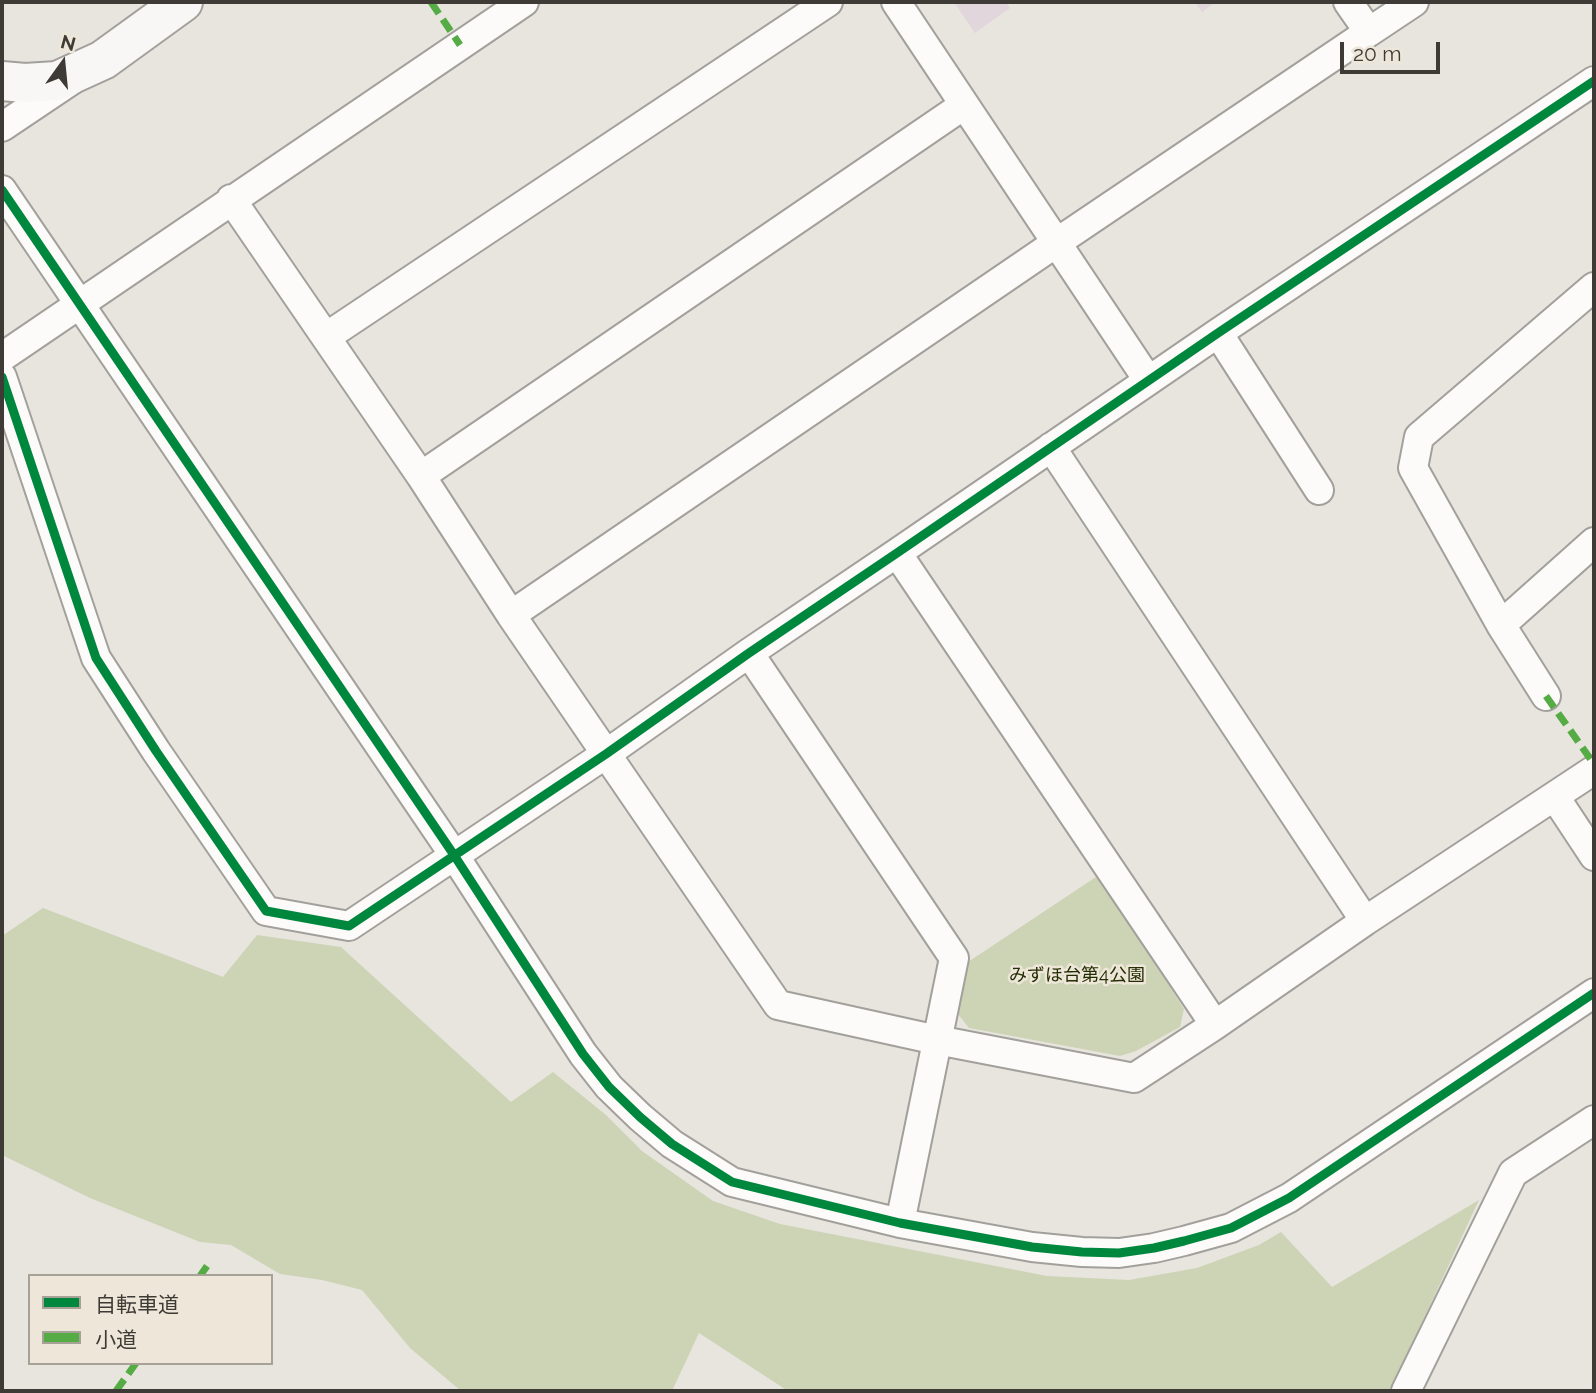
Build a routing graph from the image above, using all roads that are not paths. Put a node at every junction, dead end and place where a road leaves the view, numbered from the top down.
1 (183, 2) edge
2 (524, 2) edge
3 (828, 2) edge
4 (896, 2) edge
5 (1348, 2) edge
6 (1414, 2) edge
7 (1368, 32) junction
8 (103, 60) junction
9 (2, 81) edge
10 (1594, 81) edge
11 (964, 106) junction
12 (2, 127) edge
13 (2, 190) edge
14 (232, 199) junction
15 (1056, 243) junction
16 (1594, 287) edge
17 (79, 304) junction
18 (1218, 333) junction
19 (326, 337) junction
20 (2, 357) edge
21 (2, 377) edge
22 (1149, 380) junction
23 (1051, 447) junction
24 (421, 477) junction
25 (1319, 490) dead end
26 (1594, 542) edge
27 (897, 553) junction
28 (511, 615) junction
29 (1501, 625) junction
30 (749, 653) junction
31 (1546, 696) dead end
32 (606, 754) junction
33 (1594, 770) edge
34 (1555, 797) junction
35 (454, 855) junction
36 (1594, 856) edge
37 (1365, 921) junction
38 (1594, 993) edge
39 (1216, 1025) junction
40 (937, 1040) junction
41 (1594, 1120) edge
42 (900, 1223) junction
43 (1406, 1391) edge

1 - 8 street
2 - 14 street
3 - 19 street
4 - 11 street
5 - 7 street
6 - 7 street
7 - 15 street
8 - 9 street
8 - 12 street
10 - 18 street
11 - 15 street
11 - 24 street
13 - 17 street
14 - 17 street
14 - 19 street
15 - 22 street
15 - 28 street
16 - 29 street
17 - 20 street
17 - 35 street
18 - 22 street
18 - 25 street
19 - 24 street
21 - 35 street
22 - 23 street
23 - 27 street
23 - 37 street
24 - 28 street
26 - 29 street
27 - 30 street
27 - 39 street
28 - 32 street
29 - 31 street
30 - 32 street
30 - 40 street
32 - 35 street
32 - 40 street
33 - 34 street
34 - 36 street
34 - 37 street
35 - 42 street
37 - 39 street
38 - 42 street
39 - 40 street
40 - 42 street
41 - 43 street

